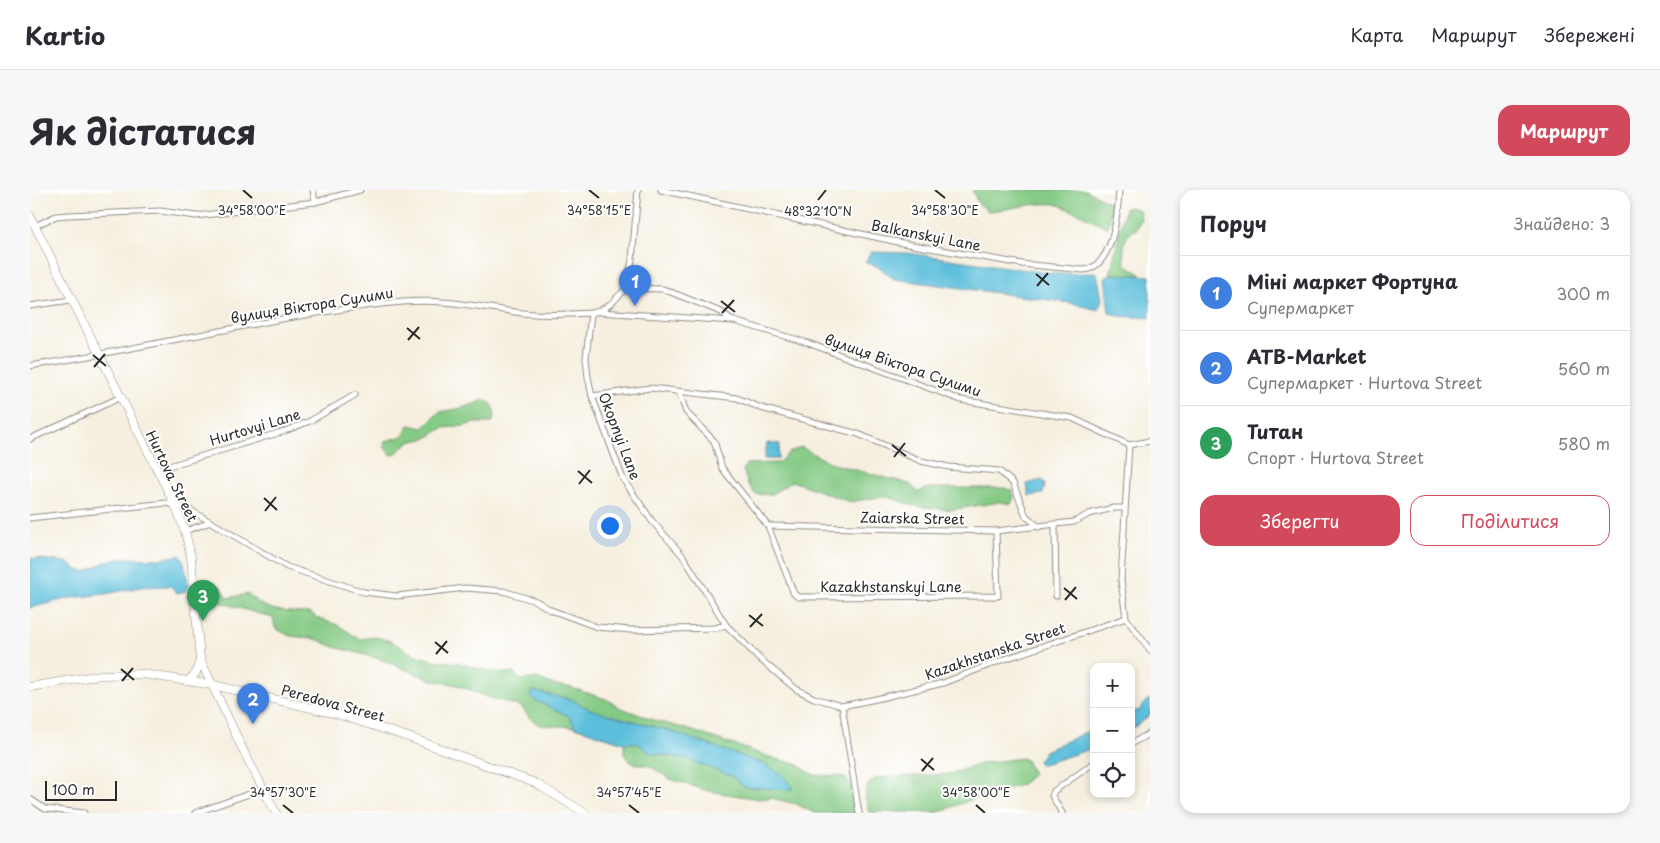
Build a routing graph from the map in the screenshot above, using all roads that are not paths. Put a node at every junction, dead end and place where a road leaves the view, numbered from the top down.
1 (313, 190) edge
2 (360, 190) edge
3 (638, 190) edge
4 (661, 190) edge
5 (1119, 190) edge
6 (315, 202) junction
7 (30, 216) edge
8 (35, 226) junction
9 (626, 288) junction
10 (71, 300) junction
11 (30, 306) edge
12 (599, 312) junction
13 (591, 314) junction
14 (734, 321) junction
15 (99, 354) junction
16 (30, 366) edge
17 (679, 392) junction
18 (355, 395) dead end
19 (592, 396) junction
20 (121, 397) junction
21 (30, 439) edge
22 (1150, 441) edge
23 (1129, 445) junction
24 (156, 470) junction
25 (175, 505) junction
26 (1124, 508) junction
27 (30, 518) edge
28 (208, 523) junction
29 (1055, 524) junction
30 (768, 526) junction
31 (1039, 527) junction
32 (186, 531) junction
33 (996, 531) junction
34 (1056, 596) dead end
35 (1126, 618) junction
36 (726, 625) junction
37 (1150, 650) edge
38 (200, 659) junction
39 (188, 681) junction
40 (213, 685) junction
41 (30, 687) edge
42 (842, 706) junction
43 (1150, 733) edge
44 (1135, 742) edge
45 (1090, 766) edge
46 (263, 789) junction
47 (30, 800) edge
48 (84, 813) edge
49 (195, 813) edge
50 (276, 813) edge
51 (585, 813) edge
52 (859, 813) edge
53 (1062, 813) edge

1 - 6 street
2 - 6 street
3 - 9 street
4 - 5 street, Balkanskyi Lane
6 - 8 street
7 - 8 street, Hurtova Street
8 - 10 street, Hurtova Street
9 - 12 street, вулиця Віктора Сулими
9 - 14 street, вулиця Віктора Сулими
10 - 11 street
10 - 15 street, Hurtova Street
12 - 13 street, вулиця Віктора Сулими
12 - 14 street, вулиця Віктора Сулими
13 - 15 street, вулиця Віктора Сулими
13 - 19 street, Okopnyi Lane
14 - 23 street, вулиця Віктора Сулими
15 - 16 street, вулиця Віктора Сулими
15 - 20 street, Hurtova Street
17 - 19 street
17 - 30 street
17 - 31 street
18 - 24 street, Hurtovyi Lane
19 - 36 street, Okopnyi Lane
20 - 21 street
20 - 24 street, Hurtova Street
22 - 23 street
23 - 26 street
24 - 25 street, Hurtova Street
25 - 27 street
25 - 28 street
25 - 32 street, Hurtova Street
26 - 29 street, Zaiarska Street
26 - 35 street
28 - 32 street
28 - 36 street
29 - 31 street, Zaiarska Street
29 - 34 street
30 - 33 street, Zaiarska Street
30 - 33 street, Kazakhstanskyi Lane
31 - 33 street, Zaiarska Street
32 - 38 street, Hurtova Street
35 - 37 street
35 - 42 street, Kazakhstanska Street
36 - 42 street, Kazakhstanska Street
38 - 39 street
38 - 40 street, Hurtova Street
39 - 40 street, Peredova Street
39 - 41 street, Peredova Street
40 - 46 street, Hurtova Street
40 - 51 street, Peredova Street
42 - 52 street
43 - 44 street
45 - 53 street
46 - 49 street
46 - 50 street, Hurtova Street
47 - 48 street

